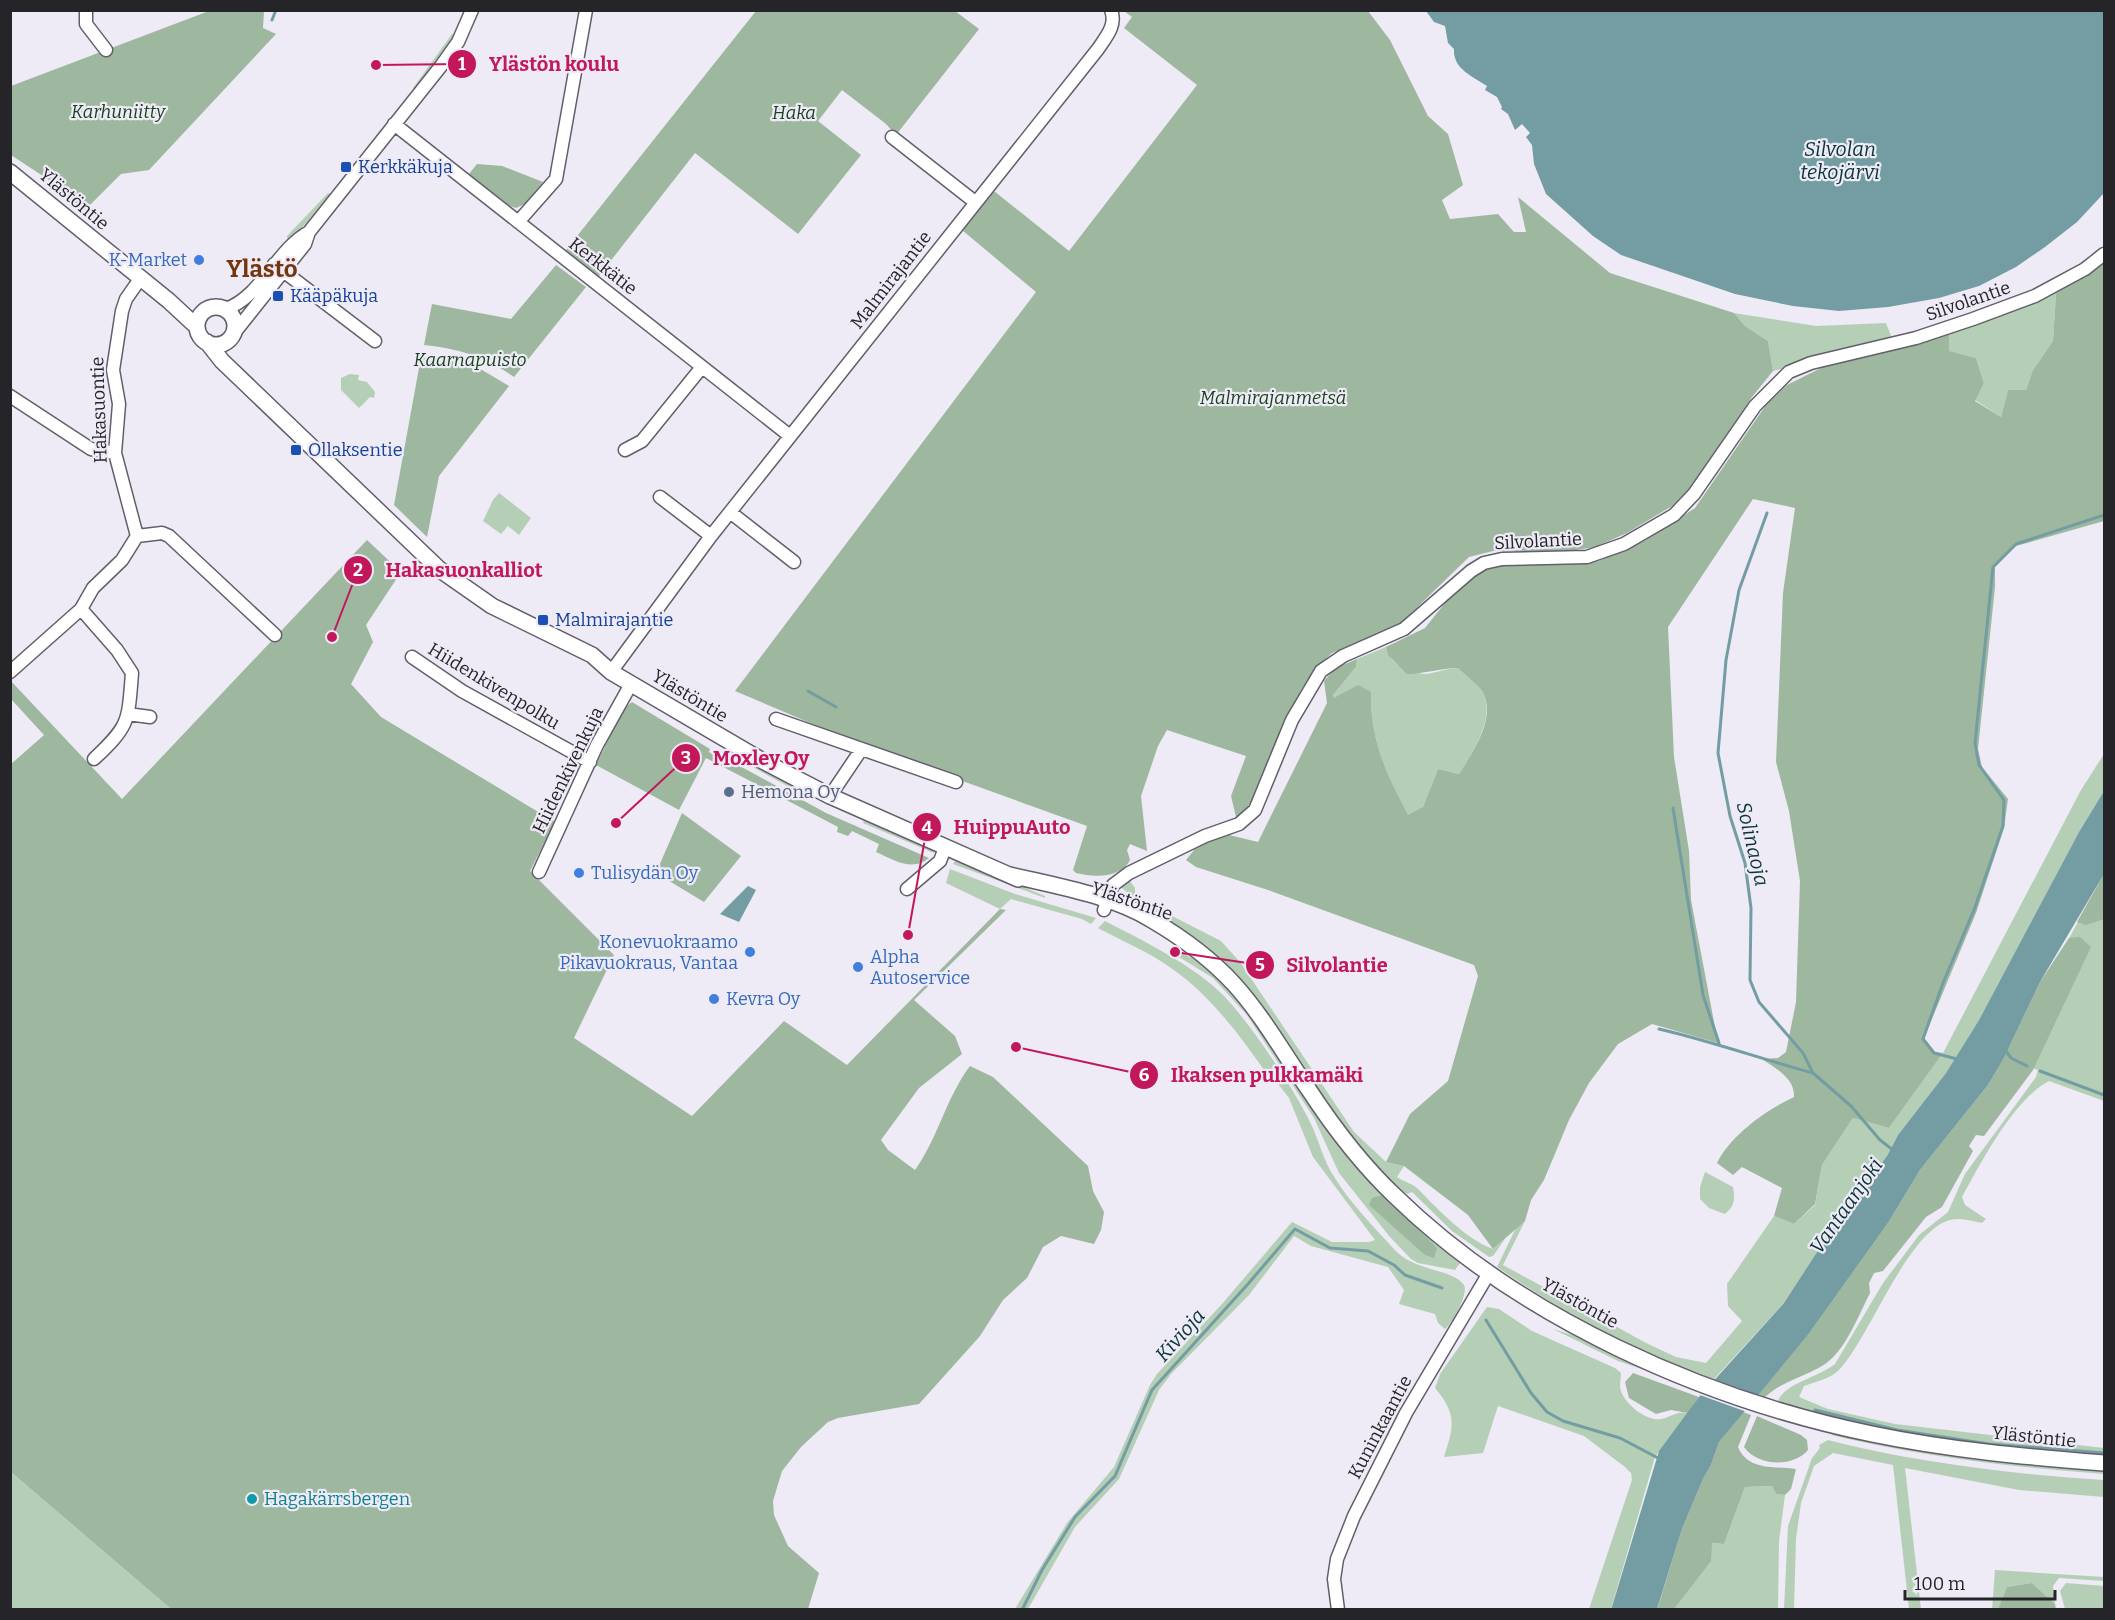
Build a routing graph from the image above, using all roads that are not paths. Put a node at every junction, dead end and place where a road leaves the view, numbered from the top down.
1 (86, 10) edge
2 (472, 10) edge
3 (586, 10) edge
4 (1111, 10) edge
5 (106, 50) dead end
6 (394, 124) junction
7 (892, 137) dead end
8 (10, 172) edge
9 (975, 202) junction
10 (518, 222) junction
11 (2104, 254) edge
12 (279, 267) junction
13 (140, 279) junction
14 (169, 301) junction
15 (208, 308) junction
16 (226, 309) junction
17 (197, 327) junction
18 (232, 336) junction
19 (375, 341) dead end
20 (207, 342) junction
21 (702, 367) junction
22 (238, 374) junction
23 (10, 396) edge
24 (790, 436) junction
25 (625, 450) dead end
26 (114, 453) junction
27 (660, 497) dead end
28 (730, 513) junction
29 (137, 536) junction
30 (711, 537) junction
31 (794, 562) dead end
32 (81, 609) junction
33 (274, 635) dead end
34 (412, 657) dead end
35 (11, 670) edge
36 (611, 672) junction
37 (631, 684) junction
38 (128, 714) junction
39 (150, 717) dead end
40 (776, 719) dead end
41 (861, 750) junction
42 (94, 759) dead end
43 (590, 762) junction
44 (956, 782) dead end
45 (830, 796) junction
46 (945, 849) junction
47 (538, 872) dead end
48 (907, 889) dead end
49 (1105, 906) junction
50 (1489, 1273) junction
51 (2104, 1463) edge
52 (1338, 1610) edge

1 - 5 street
2 - 6 street
3 - 10 street
4 - 9 street, Malmirajantie
6 - 10 street, Kerkkätie
6 - 12 street
7 - 9 street
8 - 13 main road, Ylästöntie
9 - 24 street, Malmirajantie
10 - 21 street, Kerkkätie
11 - 49 street, Silvolantie
12 - 16 street
12 - 18 street
12 - 19 street
13 - 14 main road, Ylästöntie
13 - 26 street, Hakasuontie
14 - 15 main road, Ylästöntie
14 - 17 main road, Ylästöntie
15 - 16 main road, Ylästöntie
15 - 17 main road
16 - 18 main road
17 - 20 main road, Ylästöntie
18 - 20 main road
18 - 22 main road
20 - 22 main road, Ylästöntie
21 - 24 street, Kerkkätie
21 - 25 street
22 - 36 main road, Ylästöntie
23 - 26 street
24 - 28 street, Malmirajantie
26 - 29 street, Hakasuontie
27 - 30 street
28 - 30 street, Malmirajantie
28 - 31 street
29 - 32 street
29 - 33 street
30 - 36 street, Malmirajantie
32 - 35 street
32 - 38 street
34 - 43 street, Hiidenkivenpolku
36 - 37 main road, Ylästöntie
37 - 43 street, Hiidenkivenkuja
37 - 45 main road, Ylästöntie
38 - 39 street
38 - 42 street
40 - 41 street
41 - 44 street
41 - 45 street
43 - 47 street, Hiidenkivenkuja
45 - 46 main road, Ylästöntie
46 - 48 street
46 - 49 main road, Ylästöntie
49 - 50 main road, Ylästöntie
50 - 51 main road, Ylästöntie
50 - 52 street, Kuninkaantie

